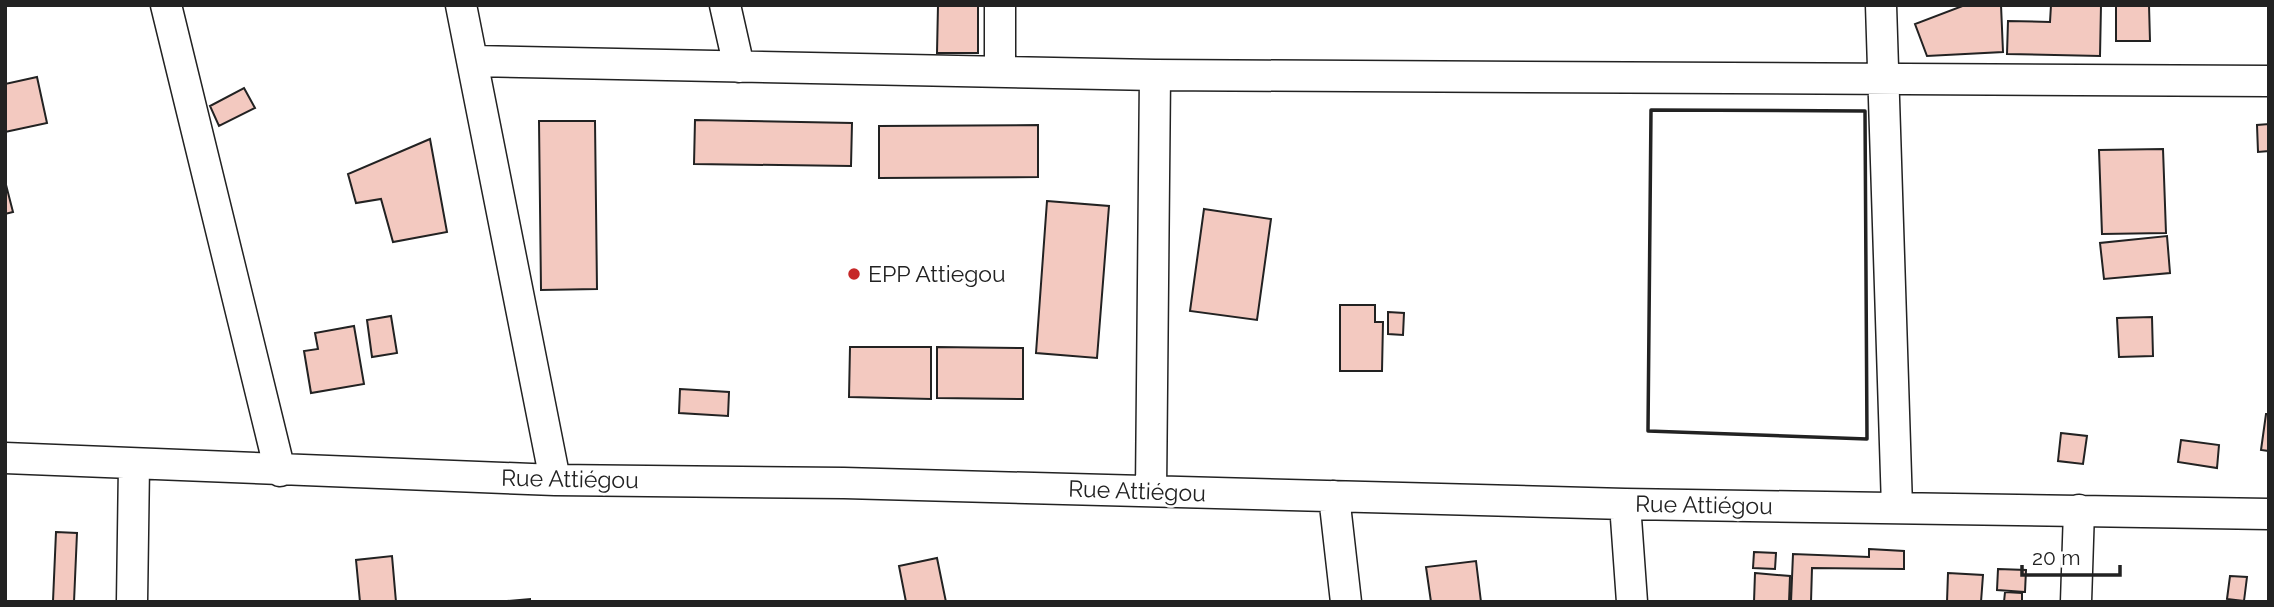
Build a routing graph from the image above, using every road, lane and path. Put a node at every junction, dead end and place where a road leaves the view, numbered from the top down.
1 (166, 5) edge
2 (461, 5) edge
3 (725, 5) edge
4 (1000, 5) edge
5 (1881, 5) edge
6 (473, 61) junction
7 (739, 67) junction
8 (1000, 71) junction
9 (1155, 75) junction
10 (1882, 81) junction
11 (2269, 82) edge
12 (8, 452) edge
13 (134, 465) junction
14 (280, 471) junction
15 (555, 480) junction
16 (1151, 491) junction
17 (1334, 496) junction
18 (1625, 504) junction
19 (1897, 507) junction
20 (2079, 510) junction
21 (2269, 514) edge
22 (132, 602) edge
23 (1346, 602) edge
24 (1632, 602) edge
25 (2076, 602) edge

1 - 14 street
2 - 6 street
3 - 7 street
4 - 8 street
5 - 10 street
6 - 7 street
6 - 15 street
7 - 8 street
8 - 9 street
9 - 10 street
9 - 16 street
10 - 11 street
10 - 19 street
12 - 13 street, Rue Attiégou
13 - 14 street, Rue Attiégou
13 - 22 street
14 - 15 street, Rue Attiégou
15 - 16 street, Rue Attiégou
16 - 17 street, Rue Attiégou
17 - 18 street, Rue Attiégou
17 - 23 street
18 - 19 street, Rue Attiégou
18 - 24 street
19 - 20 street, Rue Attiégou
20 - 21 street, Rue Attiégou
20 - 25 street

